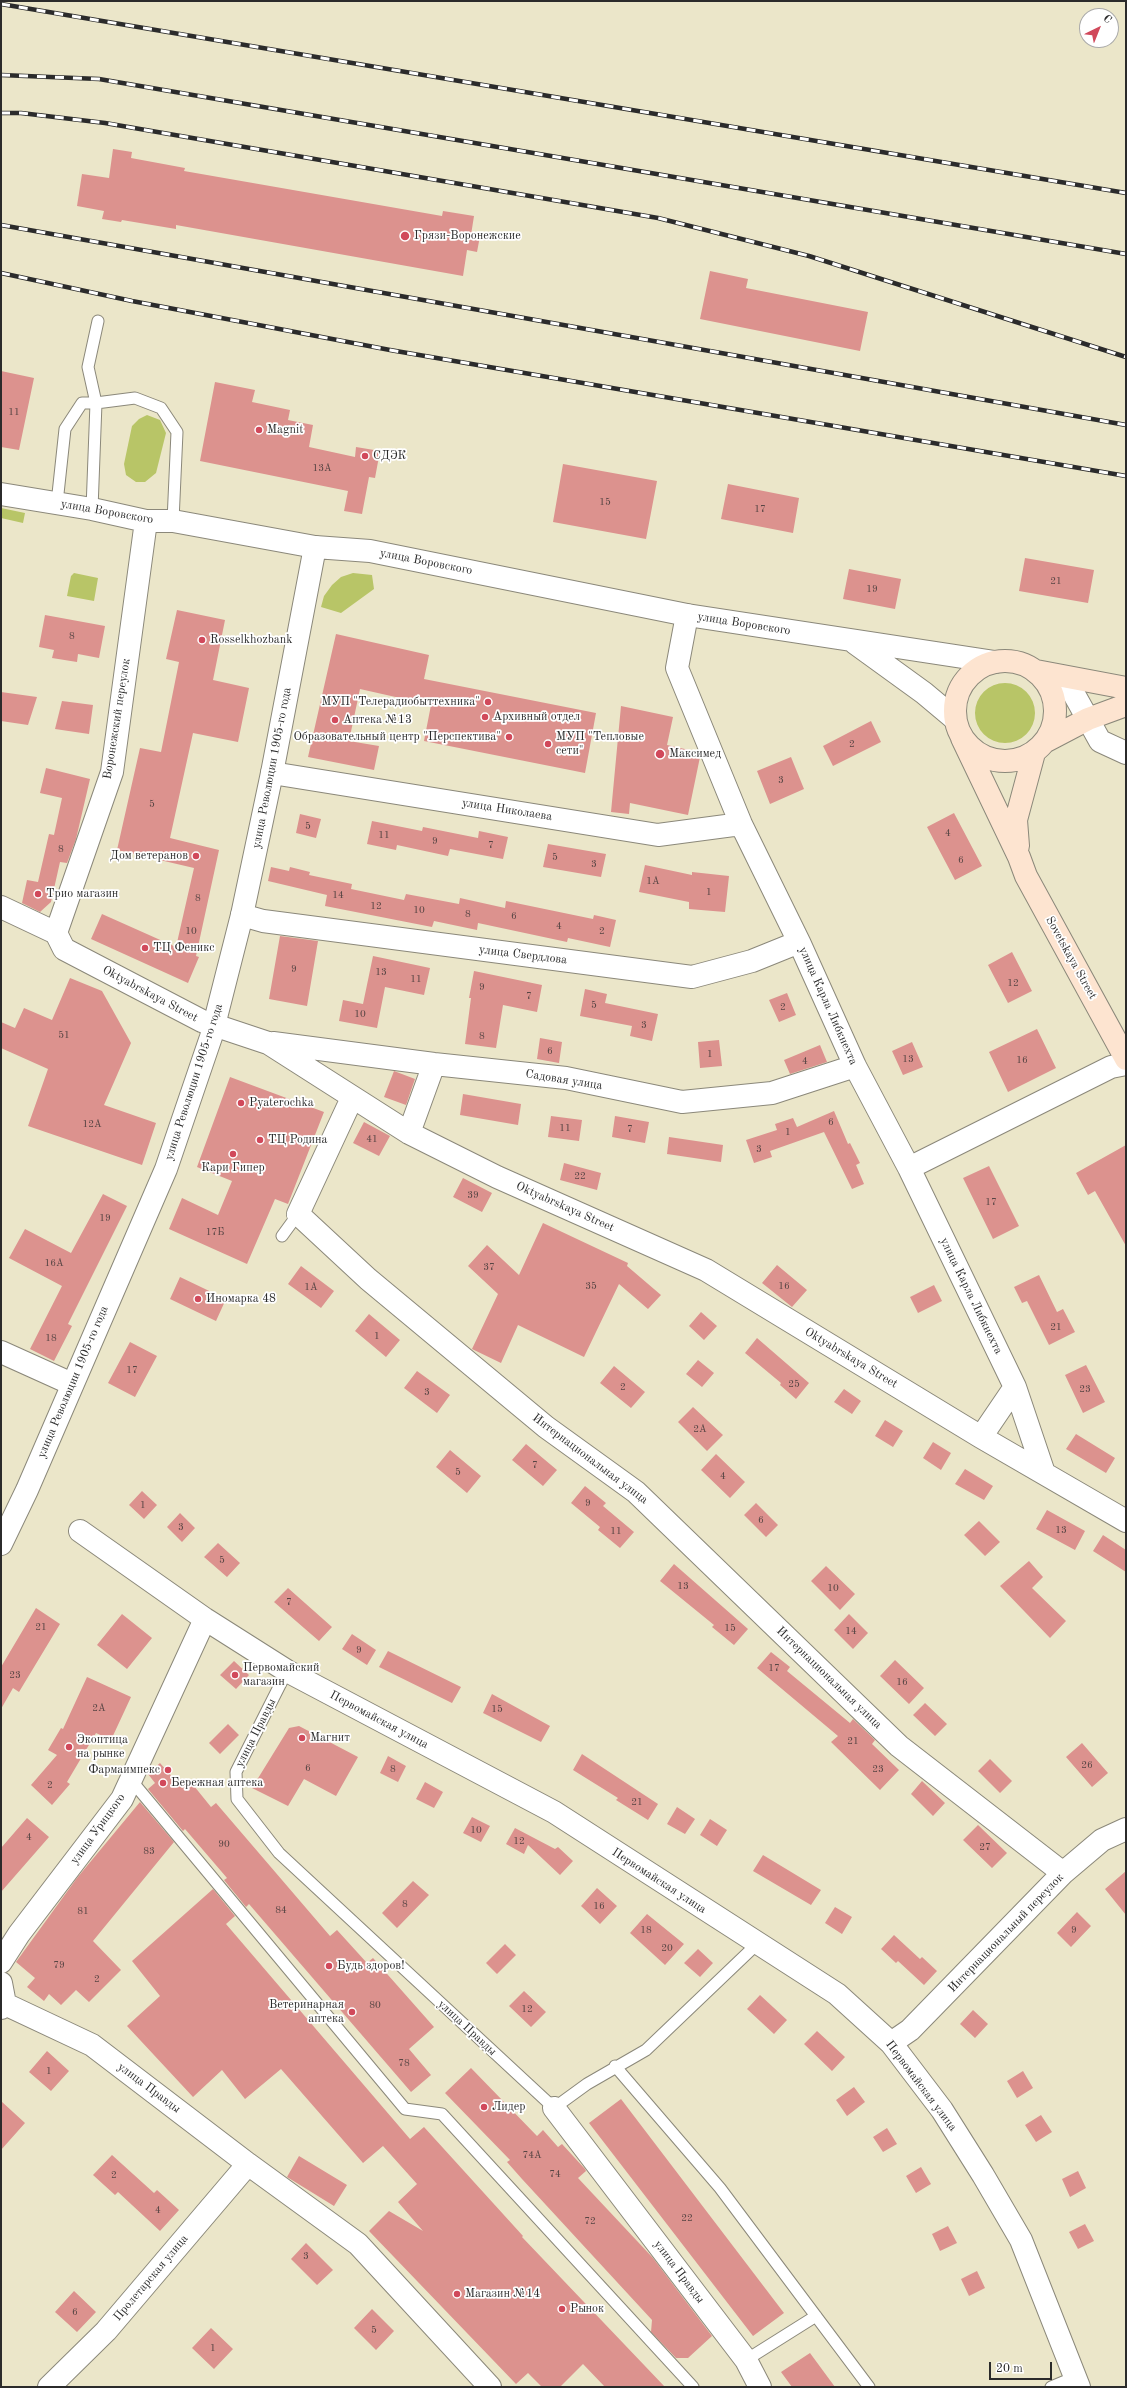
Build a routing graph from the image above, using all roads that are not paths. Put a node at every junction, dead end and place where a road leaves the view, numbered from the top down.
1 (98, 321) dead end
2 (96, 403) junction
3 (1, 494) edge
4 (57, 503) junction
5 (92, 508) junction
6 (146, 521) junction
7 (174, 521) junction
8 (315, 547) junction
9 (687, 615) junction
10 (851, 640) junction
11 (995, 662) junction
12 (1036, 672) junction
13 (1065, 678) junction
14 (1126, 688) edge
15 (1126, 705) edge
16 (1088, 719) junction
17 (958, 728) junction
18 (1040, 747) junction
19 (1126, 752) edge
20 (272, 773) junction
21 (741, 824) junction
22 (1019, 857) junction
23 (2, 909) edge
24 (242, 915) junction
25 (56, 933) junction
26 (799, 942) junction
27 (214, 1025) junction
28 (268, 1043) junction
29 (1126, 1059) edge
30 (434, 1064) junction
31 (1126, 1064) edge
32 (855, 1066) junction
33 (352, 1098) junction
34 (409, 1133) junction
35 (909, 1168) junction
36 (298, 1214) junction
37 (282, 1236) dead end
38 (1, 1352) edge
39 (72, 1384) junction
40 (1015, 1387) junction
41 (981, 1437) junction
42 (1044, 1473) junction
43 (1126, 1521) edge
44 (80, 1531) dead end
45 (1, 1544) edge
46 (205, 1619) junction
47 (287, 1671) junction
48 (131, 1780) junction
49 (1126, 1829) edge
50 (1063, 1873) junction
51 (757, 1944) junction
52 (1, 1962) edge
53 (2, 1998) edge
54 (891, 2044) junction
55 (615, 2066) junction
56 (554, 2108) junction
57 (248, 2164) junction
58 (816, 2316) junction
59 (746, 2360) junction
60 (1077, 2382) edge
61 (49, 2387) edge
62 (490, 2387) edge
63 (693, 2387) edge
64 (760, 2387) edge
65 (869, 2387) edge
66 (1052, 2387) edge

1 - 2 lane
2 - 4 lane
2 - 5 lane
2 - 7 lane
3 - 4 street, улица Воровского
4 - 5 street, улица Воровского
5 - 6 street, улица Воровского
6 - 7 street, улица Воровского
6 - 25 street, Воронежский переулок
7 - 8 street, улица Воровского
8 - 9 street, улица Воровского
8 - 20 street, улица Революции 1905-го года
9 - 10 street, улица Воровского
9 - 21 street, улица Карла Либкнехта
10 - 11 street, улица Воровского
10 - 17 street, улица Воровского
11 - 12 main road
11 - 17 main road
12 - 13 main road
12 - 18 main road
13 - 14 main road
13 - 16 street
15 - 16 main road
16 - 18 main road
16 - 19 street
17 - 18 main road
17 - 22 main road, Sovetskaya Street
18 - 22 main road, Sovetskaya Street
20 - 21 street, улица Николаева
20 - 24 street, улица Революции 1905-го года
21 - 26 street, улица Карла Либкнехта
22 - 29 main road, Sovetskaya Street
23 - 25 street
24 - 26 street, улица Свердлова
24 - 27 street, улица Революции 1905-го года
25 - 27 street, Oktyabrskaya Street
26 - 32 street, улица Карла Либкнехта
27 - 28 street, Oktyabrskaya Street
27 - 39 street, улица Революции 1905-го года
28 - 30 street, Садовая улица
28 - 33 street, Oktyabrskaya Street
30 - 32 street, Садовая улица
30 - 34 street
31 - 35 street
32 - 35 street, улица Карла Либкнехта
33 - 34 street, Oktyabrskaya Street
33 - 36 street
34 - 41 street, Oktyabrskaya Street
35 - 40 street, улица Карла Либкнехта
36 - 37 lane
36 - 50 street, Интернациональная улица
38 - 39 street
39 - 45 street, улица Революции 1905-го года
40 - 41 street
40 - 42 street, улица Карла Либкнехта
41 - 42 street, Oktyabrskaya Street
42 - 43 street, Oktyabrskaya Street
44 - 46 street, Первомайская улица
46 - 47 street, Первомайская улица
46 - 48 street, улица Урицкого
47 - 51 street, Первомайская улица
47 - 56 lane, улица Правды
48 - 52 street, улица Урицкого
48 - 63 lane
49 - 50 street, Интернациональный переулок
50 - 54 street, Интернациональный переулок
51 - 54 street, Первомайская улица
51 - 55 lane
53 - 57 street, улица Правды
54 - 60 street, Первомайская улица
55 - 56 lane
55 - 58 lane
56 - 59 street, улица Правды
57 - 61 street, Пролетарская улица
57 - 62 street, улица Правды
58 - 59 lane
58 - 65 lane
59 - 64 street, улица Правды
60 - 66 lane

